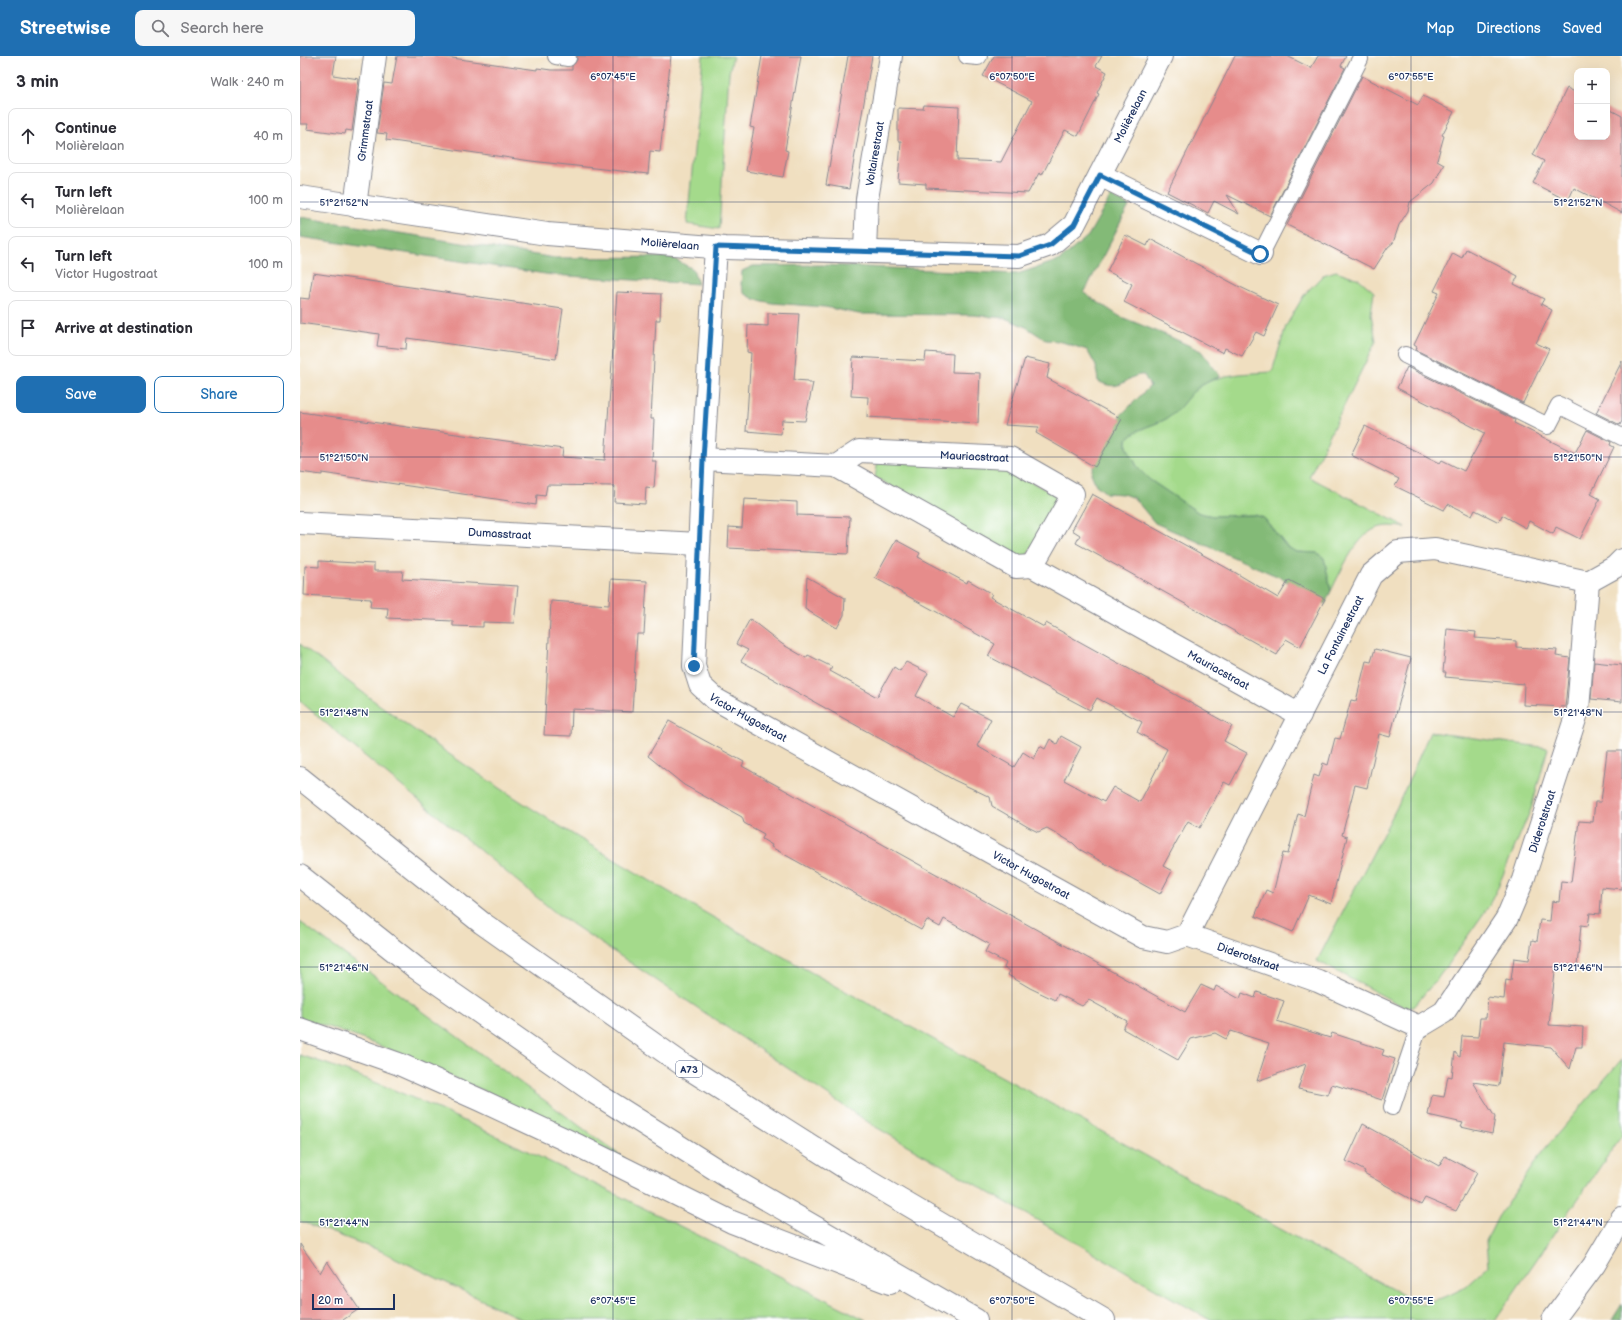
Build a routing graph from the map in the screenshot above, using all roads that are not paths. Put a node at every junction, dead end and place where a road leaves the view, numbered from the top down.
1 (375, 56) edge
2 (891, 56) edge
3 (967, 56) edge
4 (979, 56) edge
5 (1161, 56) edge
6 (1360, 59) dead end
7 (1100, 175) junction
8 (300, 197) edge
9 (355, 206) junction
10 (716, 247) junction
11 (865, 251) junction
12 (1260, 254) joint
13 (1405, 355) dead end
14 (1622, 437) edge
15 (703, 460) junction
16 (836, 466) junction
17 (300, 523) edge
18 (699, 544) junction
19 (1622, 560) edge
20 (1032, 566) junction
21 (1588, 582) junction
22 (1300, 715) junction
23 (300, 778) edge
24 (300, 876) edge
25 (1187, 936) junction
26 (1419, 1027) junction
27 (300, 1029) edge
28 (1392, 1107) dead end
29 (1622, 1218) edge
30 (952, 1306) junction
31 (976, 1320) edge
32 (1104, 1320) edge
33 (1553, 1320) edge

1 - 9 main road, Grimmstraat
2 - 11 main road, Voltairestraat
3 - 4 lane
5 - 7 main road, Molièrelaan
6 - 12 lane
7 - 11 main road, Molièrelaan
7 - 12 main road
8 - 9 main road, Molièrelaan
9 - 10 main road, Molièrelaan
10 - 11 main road, Molièrelaan
10 - 15 main road, Victor Hugostraat
13 - 14 lane
15 - 16 main road, Mauriacstraat
15 - 18 main road, Victor Hugostraat
16 - 20 main road, Mauriacstraat
16 - 20 main road, Mauriacstraat
17 - 18 main road, Dumasstraat
18 - 25 main road, Victor Hugostraat
19 - 21 main road
20 - 22 main road, Mauriacstraat
21 - 22 main road, La Fontainestraat
21 - 26 main road, Diderotstraat
22 - 25 main road, La Fontainestraat
23 - 32 main road, A73
24 - 30 main road
25 - 26 main road, Diderotstraat
26 - 28 lane
27 - 30 main road
29 - 33 main road
30 - 31 main road

